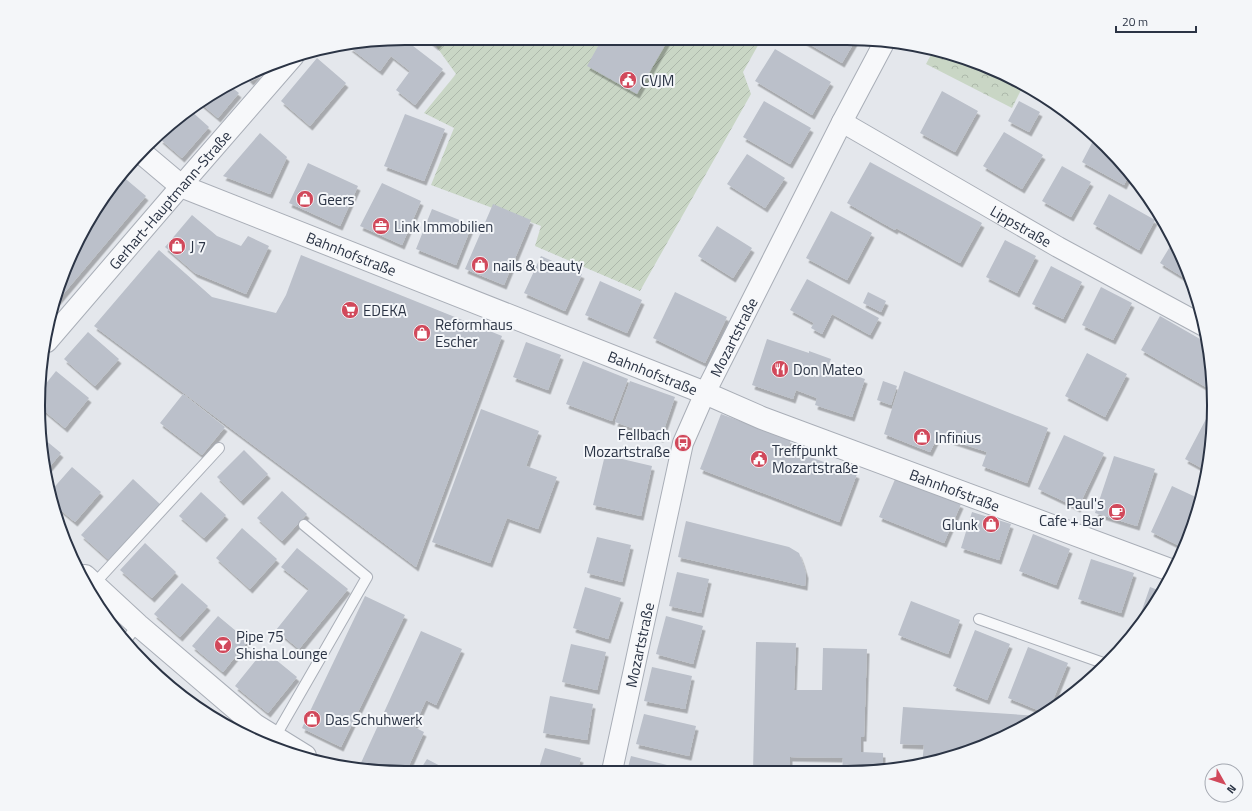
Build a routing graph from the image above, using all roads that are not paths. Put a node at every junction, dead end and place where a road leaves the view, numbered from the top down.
1 (882, 47) edge
2 (286, 66) edge
3 (842, 122) junction
4 (146, 156) edge
5 (180, 186) junction
6 (1197, 322) edge
7 (52, 336) edge
8 (705, 393) junction
9 (219, 448) dead end
10 (304, 525) dead end
11 (1168, 569) edge
12 (89, 580) edge
13 (91, 583) edge
14 (979, 619) dead end
15 (132, 632) edge
16 (1099, 662) edge
17 (263, 734) edge
18 (283, 744) edge
19 (613, 766) edge

1 - 3 street, Mozartstraße
2 - 5 street, Gerhart-Hauptmann-Straße
3 - 6 street, Lippstraße
3 - 8 street, Mozartstraße
4 - 5 street, Bahnhofstraße
5 - 7 street, Gerhart-Hauptmann-Straße
5 - 8 street, Bahnhofstraße
8 - 11 street, Bahnhofstraße
8 - 19 street, Mozartstraße
9 - 12 lane
10 - 17 lane
13 - 15 street
14 - 16 lane
15 - 17 street
17 - 18 street

